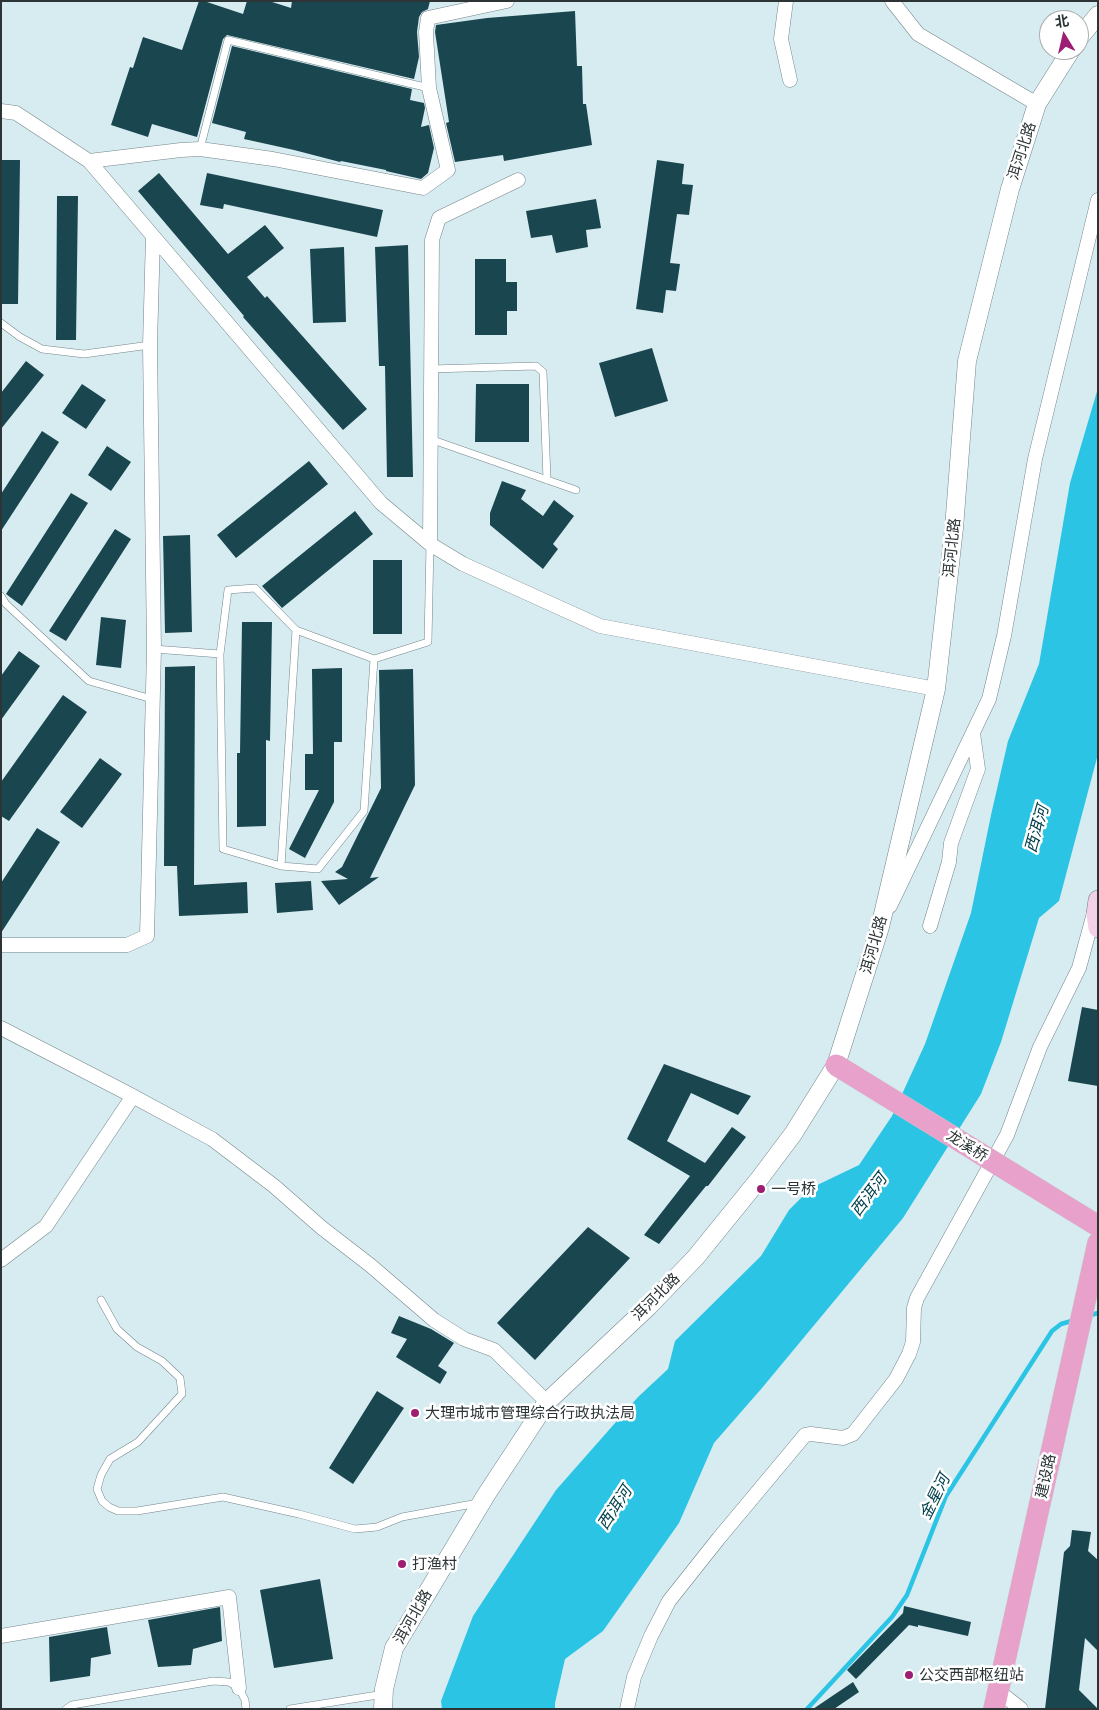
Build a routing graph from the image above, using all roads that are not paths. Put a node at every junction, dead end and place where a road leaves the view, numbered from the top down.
1 (507, 1) edge
2 (786, 1) edge
3 (892, 1) edge
4 (1098, 15) edge
5 (1089, 26) edge
6 (1066, 60) edge
7 (790, 80) dead end
8 (429, 88) junction
9 (1037, 104) junction
10 (1, 111) edge
11 (200, 149) junction
12 (89, 161) junction
13 (518, 180) dead end
14 (1098, 200) edge
15 (153, 236) junction
16 (1, 323) edge
17 (150, 345) junction
18 (431, 369) junction
19 (430, 439) junction
20 (547, 480) junction
21 (576, 490) dead end
22 (430, 544) junction
23 (1, 596) edge
24 (296, 630) junction
25 (154, 649) junction
26 (220, 654) junction
27 (374, 659) junction
28 (936, 689) junction
29 (152, 699) junction
30 (973, 733) junction
31 (281, 866) junction
32 (1097, 904) edge
33 (880, 926) junction
34 (930, 926) dead end
35 (1098, 928) edge
36 (1, 945) edge
37 (1, 1028) edge
38 (836, 1065) junction
39 (133, 1096) junction
40 (1098, 1226) edge
41 (1098, 1243) edge
42 (1, 1260) edge
43 (101, 1300) dead end
44 (1092, 1309) edge
45 (547, 1402) junction
46 (481, 1503) junction
47 (1, 1636) edge
48 (239, 1688) junction
49 (384, 1701) edge
50 (1006, 1703) edge
51 (66, 1709) edge
52 (246, 1709) edge
53 (290, 1709) edge
54 (627, 1709) edge

1 - 8 street
2 - 7 street
3 - 9 street
4 - 5 street
6 - 9 street, 洱河北路
8 - 11 lane
8 - 11 street
9 - 28 street, 洱河北路
10 - 12 street
11 - 12 street
12 - 15 street
13 - 18 street
14 - 30 street
15 - 17 street
15 - 22 street
16 - 17 lane
17 - 25 street
18 - 19 street
18 - 20 lane
19 - 20 lane
19 - 22 street
20 - 21 lane
22 - 27 lane
22 - 28 street
23 - 29 lane
24 - 26 lane
24 - 27 lane
24 - 31 lane
25 - 26 lane
25 - 29 street
26 - 31 lane
27 - 31 lane
28 - 33 street, 洱河北路
29 - 36 street
30 - 33 street
30 - 34 street
32 - 35 main road
32 - 54 street
33 - 38 street, 洱河北路
37 - 39 street
38 - 40 main road, 龙溪桥, bridge
38 - 45 street, 洱河北路
39 - 42 street
39 - 45 street
41 - 44 main road, 建设路
43 - 46 lane
44 - 50 main road, 建设路
45 - 46 street, 洱河北路
46 - 49 street, 洱河北路
47 - 48 street
48 - 51 lane
48 - 52 lane
49 - 53 lane

